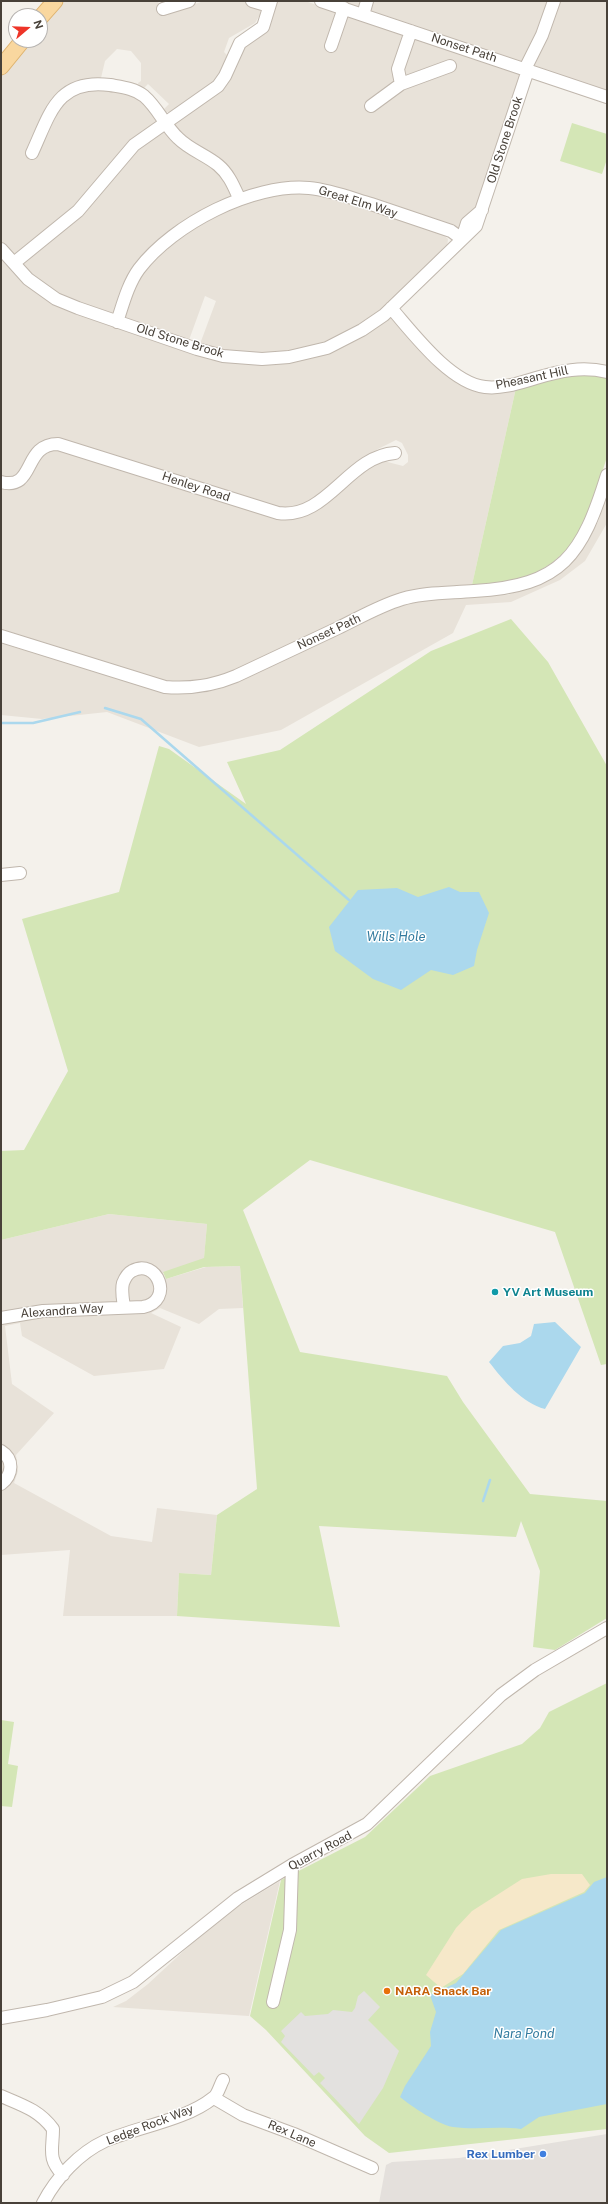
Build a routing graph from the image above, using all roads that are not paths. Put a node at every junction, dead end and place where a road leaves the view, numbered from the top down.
1 (55, 1) edge
2 (189, 1) edge
3 (252, 1) edge
4 (321, 1) edge
5 (367, 1) edge
6 (554, 1) edge
7 (270, 4) edge
8 (163, 8) dead end
9 (344, 8) junction
10 (48, 9) edge
11 (363, 15) junction
12 (411, 31) junction
13 (331, 46) dead end
14 (16, 48) edge
15 (450, 66) dead end
16 (1, 67) edge
17 (527, 69) junction
18 (401, 84) junction
19 (607, 97) edge
20 (371, 106) dead end
21 (166, 122) junction
22 (32, 153) dead end
23 (239, 198) junction
24 (462, 239) junction
25 (1, 249) edge
26 (14, 263) junction
27 (391, 308) junction
28 (117, 322) junction
29 (607, 372) edge
30 (395, 453) dead end
31 (607, 476) edge
32 (1, 482) edge
33 (1, 636) edge
34 (20, 873) dead end
35 (1, 875) edge
36 (124, 1307) dead end
37 (1, 1318) edge
38 (1, 1451) edge
39 (1, 1484) edge
40 (607, 1628) edge
41 (292, 1865) junction
42 (273, 2002) dead end
43 (1, 2018) edge
44 (223, 2080) dead end
45 (1, 2096) edge
46 (214, 2098) junction
47 (372, 2168) dead end
48 (63, 2175) junction
49 (43, 2203) edge

1 - 10 main road
2 - 8 street
3 - 7 street
4 - 9 street, Nonset Path
5 - 11 street
6 - 17 street, Old Stone Brook
7 - 21 street
9 - 11 street, Nonset Path
9 - 13 street
11 - 12 street, Nonset Path
12 - 17 street, Nonset Path
12 - 18 street
14 - 16 main road
15 - 18 street
17 - 19 street, Nonset Path
17 - 24 street, Old Stone Brook
18 - 20 street
21 - 22 street
21 - 23 street
21 - 26 street
23 - 24 street, Great Elm Way
23 - 28 street, Great Elm Way
24 - 27 street, Old Stone Brook
25 - 26 street, Old Stone Brook
26 - 28 street, Old Stone Brook
27 - 28 street, Old Stone Brook
27 - 29 street, Pheasant Hill
30 - 32 street, Henley Road
31 - 33 street, Nonset Path
34 - 35 street
36 - 37 street, Alexandra Way
38 - 39 street
40 - 41 street, Quarry Road
41 - 42 street
41 - 43 street, Quarry Road
44 - 46 street
45 - 48 street
46 - 47 street, Rex Lane
46 - 48 street, Ledge Rock Way
48 - 49 street, Ledge Rock Way

